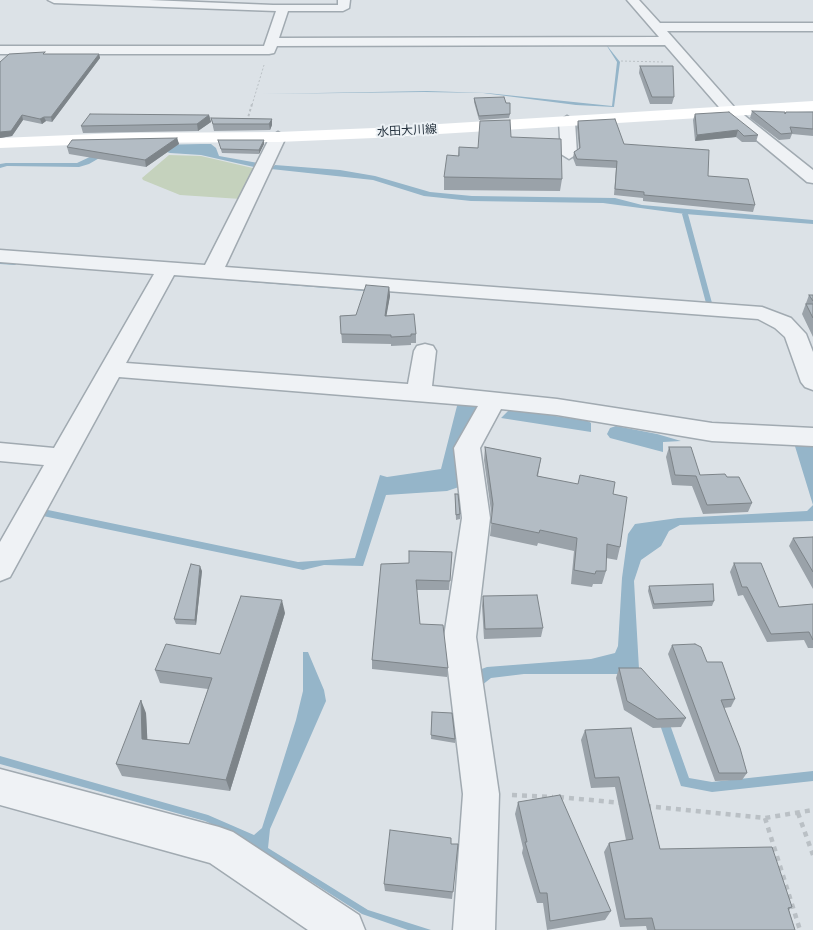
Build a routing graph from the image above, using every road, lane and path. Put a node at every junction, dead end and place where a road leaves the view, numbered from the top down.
1 (54, 0) edge
2 (344, 0) edge
3 (633, 0) edge
4 (283, 8) junction
5 (655, 27) junction
6 (813, 27) edge
7 (668, 41) junction
8 (271, 46) junction
9 (0, 50) edge
10 (621, 60) dead end
11 (688, 63) junction
12 (813, 107) edge
13 (730, 111) junction
14 (567, 121) junction
15 (242, 137) junction
16 (278, 137) junction
17 (0, 143) edge
18 (569, 154) dead end
19 (813, 178) edge
20 (0, 256) edge
21 (167, 269) junction
22 (212, 272) junction
23 (425, 351) dead end
24 (112, 369) junction
25 (813, 382) edge
26 (419, 392) junction
27 (493, 401) junction
28 (813, 437) edge
29 (0, 452) edge
30 (62, 458) junction
31 (0, 569) edge
32 (0, 787) edge
33 (481, 794) junction
34 (626, 804) edge
35 (636, 805) edge
36 (813, 810) edge
37 (798, 813) junction
38 (764, 818) junction
39 (813, 855) edge
40 (344, 930) edge
41 (474, 930) edge
42 (800, 930) edge

1 - 4 street
2 - 4 street
3 - 5 street
4 - 8 street
5 - 6 street
5 - 7 street
7 - 8 street
7 - 11 street
8 - 9 street
8 - 15 path
10 - 11 path
11 - 13 street
12 - 13 main road, 水田大川線
13 - 14 main road, 水田大川線
13 - 19 street
14 - 16 main road, 水田大川線
14 - 18 street
15 - 16 main road, 水田大川線
15 - 17 main road, 水田大川線
16 - 22 street
20 - 21 street
21 - 22 street
21 - 24 street
22 - 25 street
23 - 26 street
24 - 26 street
24 - 30 street
26 - 27 street
27 - 28 street
27 - 33 street
29 - 30 street
30 - 31 street
32 - 40 street
33 - 34 path
33 - 41 street
35 - 38 path
36 - 37 path
37 - 38 path
37 - 39 path
38 - 42 path

